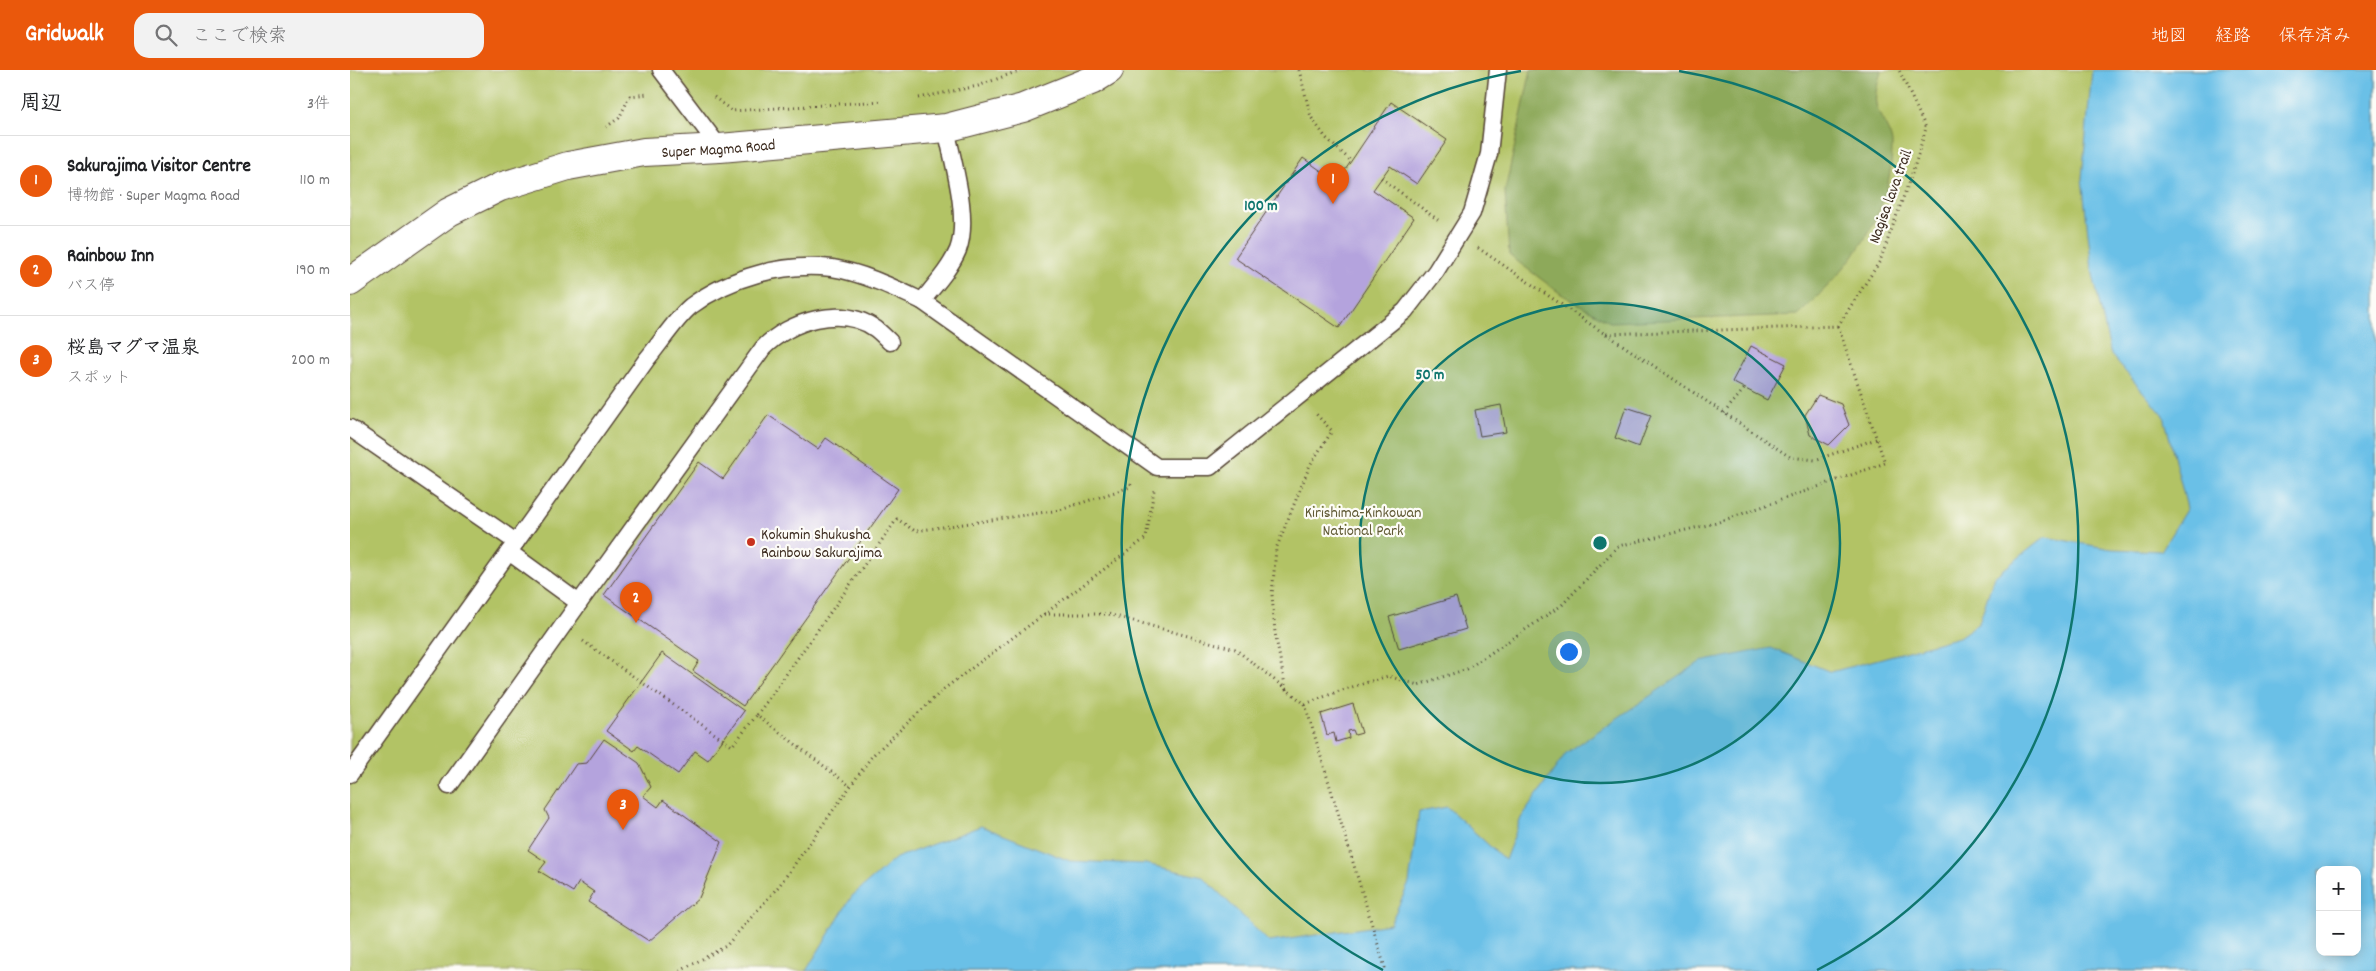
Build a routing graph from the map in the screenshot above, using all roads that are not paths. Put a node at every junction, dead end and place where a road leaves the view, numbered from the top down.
1 (661, 70) edge
2 (1109, 70) edge
3 (1498, 70) edge
4 (946, 128) junction
5 (720, 148) junction
6 (350, 282) edge
7 (922, 301) junction
8 (890, 342) dead end
9 (350, 428) edge
10 (513, 547) junction
11 (579, 603) junction
12 (350, 774) edge
13 (449, 786) dead end

1 - 5 lane
2 - 4 street, Super Magma Road
3 - 7 lane
4 - 5 street, Super Magma Road
4 - 7 lane
5 - 6 street, Super Magma Road
7 - 10 lane
8 - 11 lane
9 - 10 lane
10 - 11 lane
10 - 12 lane
11 - 13 lane

